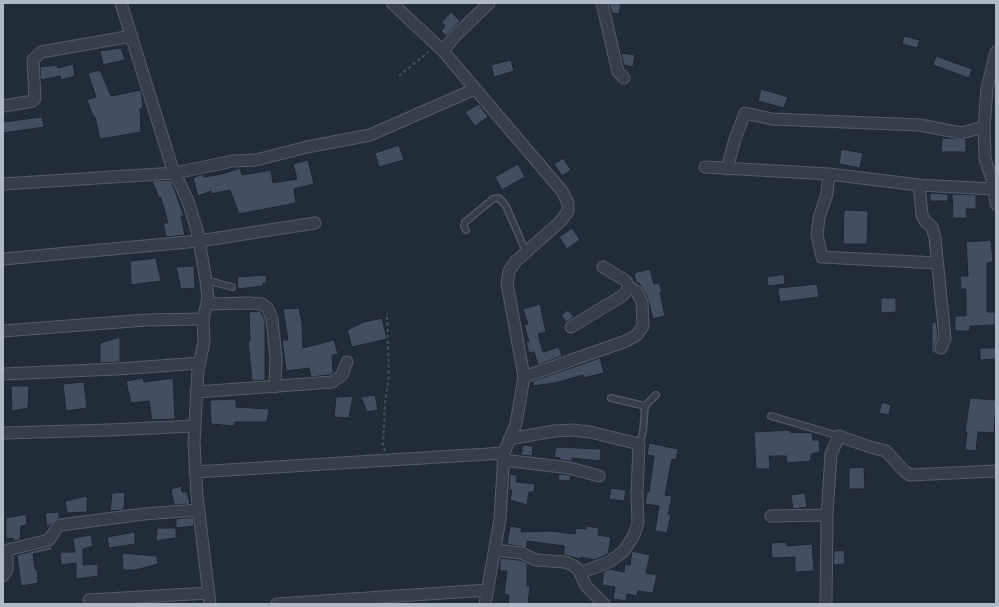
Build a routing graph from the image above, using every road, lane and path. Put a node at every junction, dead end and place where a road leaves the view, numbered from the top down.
1 (121, 3) edge
2 (392, 3) edge
3 (490, 3) edge
4 (602, 3) edge
5 (132, 36) junction
6 (440, 48) junction
7 (996, 52) edge
8 (399, 76) dead end
9 (624, 78) dead end
10 (475, 89) junction
11 (3, 106) edge
12 (984, 127) junction
13 (705, 168) dead end
14 (727, 169) junction
15 (175, 173) junction
16 (829, 174) junction
17 (3, 184) edge
18 (919, 185) junction
19 (993, 189) junction
20 (996, 204) edge
21 (315, 223) dead end
22 (466, 230) dead end
23 (199, 241) junction
24 (526, 252) junction
25 (3, 259) edge
26 (937, 263) junction
27 (603, 267) dead end
28 (206, 280) junction
29 (628, 286) junction
30 (232, 287) dead end
31 (208, 304) junction
32 (387, 313) dead end
33 (203, 319) junction
34 (571, 327) dead end
35 (3, 330) edge
36 (941, 348) dead end
37 (347, 362) dead end
38 (200, 363) junction
39 (3, 374) edge
40 (524, 377) junction
41 (275, 387) junction
42 (196, 392) junction
43 (656, 395) dead end
44 (611, 398) dead end
45 (645, 406) junction
46 (771, 416) dead end
47 (194, 426) junction
48 (3, 433) edge
49 (838, 436) junction
50 (509, 439) junction
51 (638, 444) junction
52 (504, 456) junction
53 (388, 459) junction
54 (996, 471) edge
55 (195, 472) junction
56 (599, 476) dead end
57 (198, 510) junction
58 (827, 515) junction
59 (771, 516) dead end
60 (495, 550) junction
61 (580, 573) junction
62 (3, 576) edge
63 (488, 590) junction
64 (209, 598) edge
65 (89, 600) dead end
66 (276, 604) edge
67 (485, 604) edge
68 (604, 604) edge
69 (826, 604) edge

1 - 5 street
2 - 6 street
3 - 6 street
4 - 9 street
5 - 11 street
5 - 15 street
6 - 8 path
6 - 10 street
7 - 12 street
10 - 15 street
10 - 24 street
12 - 14 street
12 - 19 street
13 - 14 street
14 - 16 street
15 - 17 street
15 - 23 street
16 - 18 street
16 - 26 street
18 - 19 street
18 - 26 street
19 - 20 street
21 - 23 street
22 - 24 lane
23 - 25 street
23 - 28 street
24 - 40 street
26 - 36 street
27 - 29 street
28 - 30 lane
28 - 31 street
29 - 34 street
29 - 40 street
31 - 33 street
31 - 41 street
32 - 53 path
33 - 35 street
33 - 38 street
37 - 41 street
38 - 39 street
38 - 42 street
40 - 50 street
41 - 42 street
42 - 47 street
43 - 45 lane
44 - 45 lane
45 - 51 lane
46 - 49 lane
47 - 48 street
47 - 55 street
49 - 54 street
49 - 58 street
50 - 51 street
50 - 52 street
51 - 61 street
52 - 53 street
52 - 56 street
52 - 60 street
53 - 55 street
55 - 57 street
57 - 62 street
57 - 64 street
58 - 59 street
58 - 69 street
60 - 61 street
60 - 63 street
61 - 68 street
63 - 66 street
63 - 67 street
64 - 65 street

